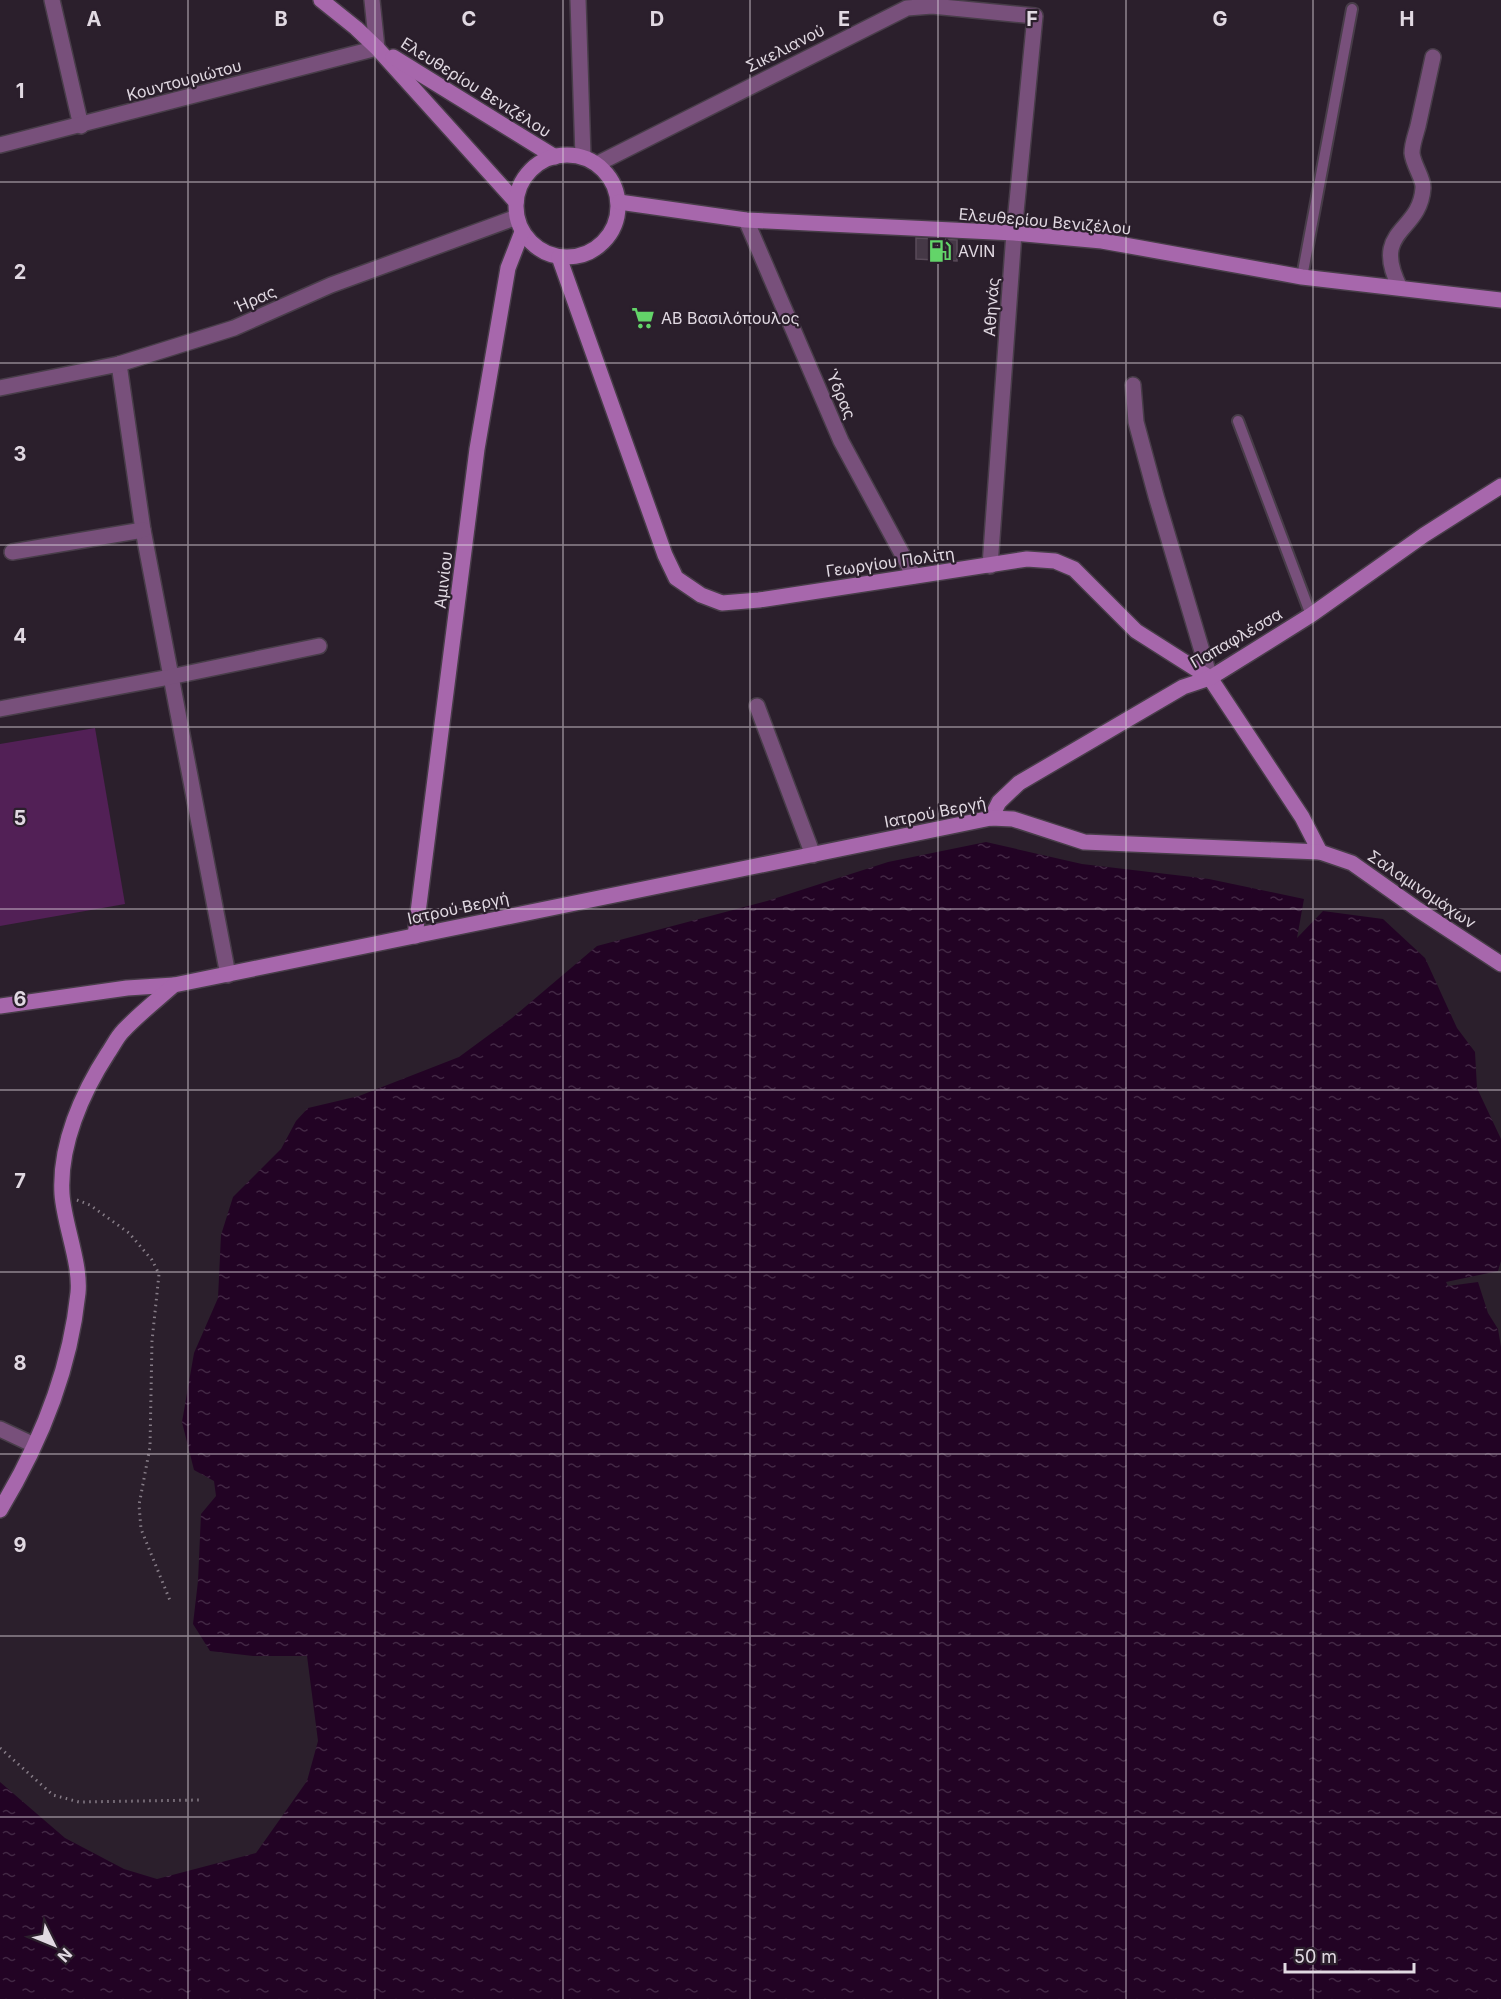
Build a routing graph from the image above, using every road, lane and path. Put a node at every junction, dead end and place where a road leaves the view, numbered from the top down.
1 (52, 0) edge
2 (321, 0) edge
3 (372, 0) edge
4 (578, 0) edge
5 (894, 6) edge
6 (1352, 9) dead end
7 (1035, 16) joint
8 (377, 48) junction
9 (1433, 57) dead end
10 (81, 126) junction
11 (0, 145) edge
12 (555, 157) junction
13 (590, 160) junction
14 (619, 202) junction
15 (518, 217) junction
16 (746, 220) junction
17 (1014, 233) junction
18 (559, 258) junction
19 (1302, 277) junction
20 (1400, 288) junction
21 (1501, 300) edge
22 (119, 364) junction
23 (1133, 385) dead end
24 (0, 388) edge
25 (1238, 421) dead end
26 (1501, 486) edge
27 (143, 530) junction
28 (12, 552) dead end
29 (990, 566) junction
30 (914, 576) junction
31 (1311, 615) junction
32 (319, 646) dead end
33 (170, 677) junction
34 (1210, 678) junction
35 (756, 706) dead end
36 (0, 709) edge
37 (992, 818) junction
38 (1320, 852) junction
39 (813, 855) junction
40 (415, 936) junction
41 (1501, 964) edge
42 (228, 975) junction
43 (174, 985) junction
44 (0, 1006) edge
45 (62, 1194) junction
46 (0, 1429) edge
47 (34, 1446) junction
48 (0, 1510) edge
49 (171, 1603) dead end
50 (0, 1748) edge
51 (200, 1800) dead end

1 - 10 street
2 - 8 main road, Ελευθερίου Βενιζέλου
3 - 8 street
4 - 13 street
5 - 7 street, Σικελιανού
5 - 13 street, Σικελιανού
6 - 19 lane
7 - 17 street, Αθηνάς
8 - 10 street, Κουντουριώτου
8 - 12 main road, Ελευθερίου Βενιζέλου
8 - 15 main road, Ελευθερίου Βενιζέλου
9 - 20 street
10 - 11 street, Κουντουριώτου
12 - 13 main road
12 - 15 main road
13 - 14 main road
14 - 16 main road, Ελευθερίου Βενιζέλου
14 - 18 main road
15 - 18 main road
15 - 22 street, Ήρας
15 - 40 main road, Αμινίου
16 - 17 main road, Ελευθερίου Βενιζέλου
16 - 30 street, Ύδρας
17 - 19 main road, Ελευθερίου Βενιζέλου
17 - 29 street, Αθηνάς
18 - 30 main road, Γεωργίου Πολίτη
19 - 20 main road, Ελευθερίου Βενιζέλου
20 - 21 main road, Ελευθερίου Βενιζέλου
22 - 24 street, Ήρας
22 - 27 street
23 - 34 street
25 - 31 lane
26 - 31 main road, Παπαφλέσσα
27 - 28 street
27 - 33 street
29 - 30 main road, Γεωργίου Πολίτη
29 - 34 main road, Γεωργίου Πολίτη
31 - 34 main road, Παπαφλέσσα
32 - 33 street
33 - 36 street
33 - 42 street
34 - 37 main road, Παπαφλέσσα
34 - 38 main road, Γεωργίου Πολίτη
35 - 39 street
37 - 38 main road, Ιατρού Βεργή
37 - 39 main road, Ιατρού Βεργή
38 - 41 main road, Σαλαμινομάχων
39 - 40 main road, Ιατρού Βεργή
40 - 42 main road, Ιατρού Βεργή
42 - 43 main road, Ιατρού Βεργή
43 - 44 main road, Ιατρού Βεργή
43 - 45 main road
45 - 47 main road
45 - 49 path
46 - 47 street
47 - 48 main road
50 - 51 path

